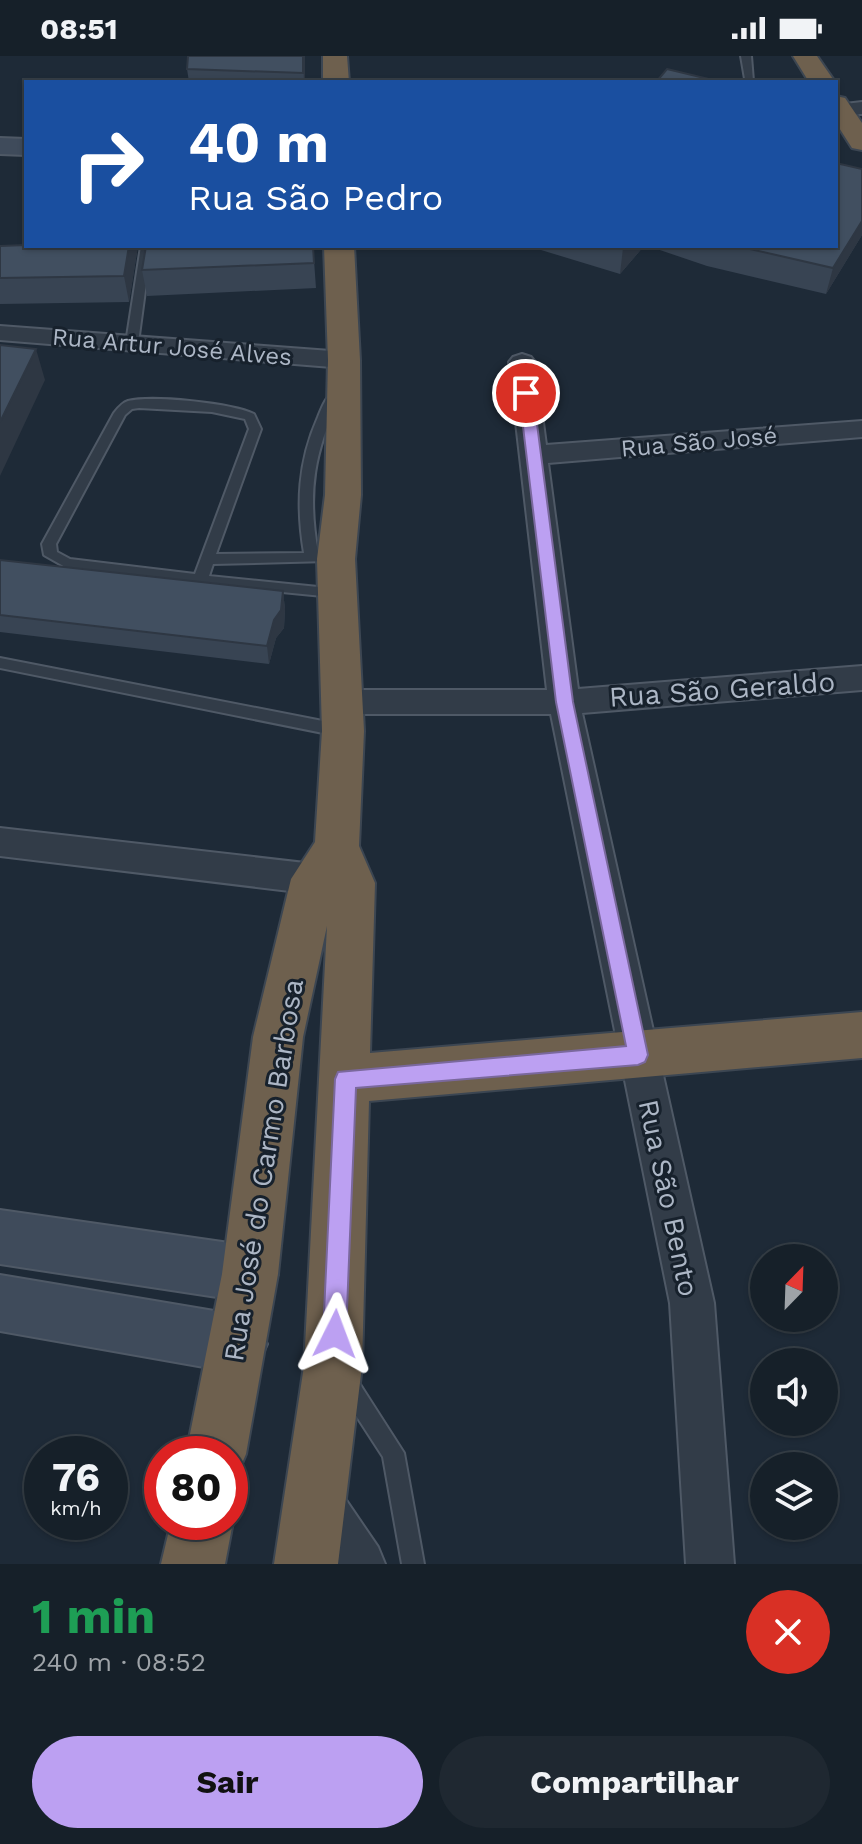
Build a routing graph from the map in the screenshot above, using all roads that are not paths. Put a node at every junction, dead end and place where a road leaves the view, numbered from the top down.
1 (335, 56) edge
2 (746, 56) edge
3 (805, 56) edge
4 (750, 79) dead end
5 (336, 80) edge
6 (821, 80) edge
7 (846, 107) edge
8 (862, 142) edge
9 (0, 146) edge
10 (24, 147) edge
11 (146, 248) edge
12 (339, 248) edge
13 (0, 333) edge
14 (132, 343) junction
15 (522, 362) dead end
16 (344, 370) junction
17 (862, 429) edge
18 (535, 455) junction
19 (324, 558) junction
20 (208, 559) junction
21 (201, 578) junction
22 (338, 594) junction
23 (0, 663) edge
24 (862, 678) edge
25 (564, 702) junction
26 (343, 716) junction
27 (0, 842) edge
28 (334, 869) junction
29 (862, 1035) edge
30 (638, 1055) junction
31 (346, 1079) junction
32 (0, 1237) edge
33 (250, 1274) junction
34 (0, 1303) edge
35 (238, 1344) junction
36 (333, 1366) junction
37 (220, 1436) edge
38 (316, 1497) junction
39 (198, 1540) edge
40 (193, 1564) edge
41 (306, 1564) edge
42 (361, 1564) edge
43 (413, 1564) edge
44 (710, 1564) edge

1 - 5 highway
2 - 4 lane
3 - 6 highway
7 - 8 highway
9 - 10 street
11 - 14 lane
12 - 16 highway
13 - 14 street, Rua Artur José Alves
14 - 16 street, Rua Artur José Alves
15 - 18 street, Rua São Bento
16 - 19 highway
17 - 18 street, Rua São José
18 - 25 street, Rua São Bento
19 - 20 lane
19 - 22 highway
20 - 21 lane
20 - 21 lane
21 - 22 lane
22 - 26 highway
23 - 26 lane
24 - 25 street, Rua São Geraldo
25 - 26 street, Rua São Geraldo
25 - 30 street, Rua São Bento
26 - 28 highway
27 - 28 street
28 - 31 highway
28 - 33 highway, Rua José do Carmo Barbosa
29 - 30 highway
30 - 31 highway
30 - 44 street, Rua São Bento
31 - 36 highway
32 - 33 street
33 - 35 highway, Rua José do Carmo Barbosa
34 - 35 street
35 - 37 highway, Rua José do Carmo Barbosa
36 - 38 highway
36 - 43 lane
38 - 41 highway
38 - 42 street
39 - 40 highway

